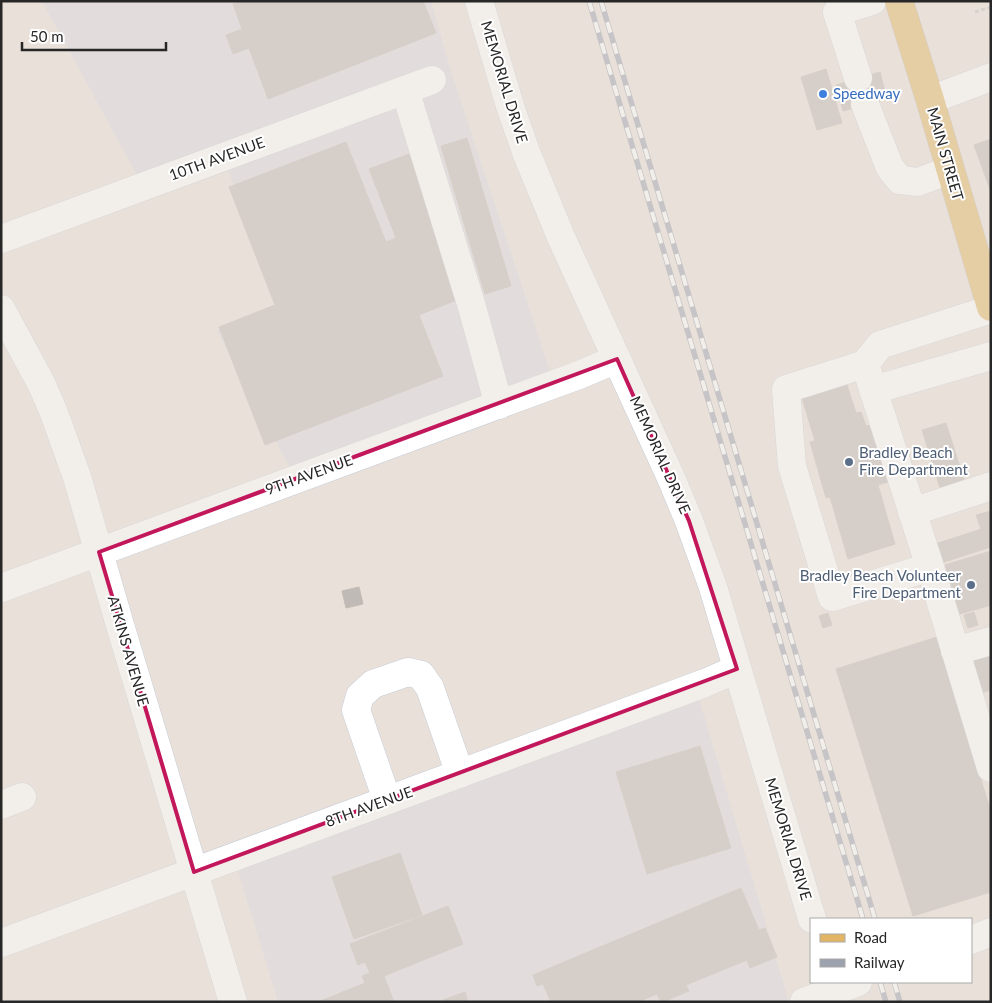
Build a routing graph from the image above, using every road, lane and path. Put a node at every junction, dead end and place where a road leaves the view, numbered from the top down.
1 (479, 1) edge
2 (872, 1) edge
3 (899, 1) edge
4 (991, 7) edge
5 (975, 12) dead end
6 (991, 77) edge
7 (858, 78) dead end
8 (432, 80) dead end
9 (405, 90) junction
10 (930, 100) junction
11 (847, 101) dead end
12 (950, 170) junction
13 (1, 239) edge
14 (991, 308) edge
15 (1, 309) edge
16 (991, 356) edge
17 (617, 359) junction
18 (869, 377) junction
19 (499, 405) junction
20 (991, 486) edge
21 (912, 512) junction
22 (99, 552) junction
23 (930, 567) junction
24 (1, 588) edge
25 (991, 641) edge
26 (955, 651) junction
27 (737, 669) junction
28 (991, 768) edge
29 (460, 774) junction
30 (387, 800) junction
31 (194, 872) junction
32 (812, 918) edge
33 (991, 932) edge
34 (972, 940) edge
35 (1, 944) edge
36 (843, 988) edge
37 (233, 1002) edge
38 (804, 1002) edge

1 - 17 street, MEMORIAL DRIVE
2 - 7 street
3 - 10 main road, MAIN STREET
4 - 5 path
6 - 10 street
8 - 9 street, 10TH AVENUE
9 - 13 street, 10TH AVENUE
9 - 19 street
10 - 12 main road, MAIN STREET
11 - 12 street
12 - 14 main road, MAIN STREET
14 - 18 street
15 - 22 street, ATKINS AVENUE
16 - 18 street
17 - 19 street, 9TH AVENUE
17 - 27 street, MEMORIAL DRIVE
18 - 21 street
18 - 23 street
19 - 22 street, 9TH AVENUE
20 - 21 street
21 - 23 street
22 - 24 street, 9TH AVENUE
22 - 31 street, ATKINS AVENUE
23 - 26 street
25 - 26 street
26 - 28 street
27 - 29 street, 8TH AVENUE
27 - 32 street, MEMORIAL DRIVE
29 - 30 street, 8TH AVENUE
29 - 30 street
30 - 31 street, 8TH AVENUE
31 - 35 street, 8TH AVENUE
31 - 37 street, ATKINS AVENUE
33 - 34 street
36 - 38 street

